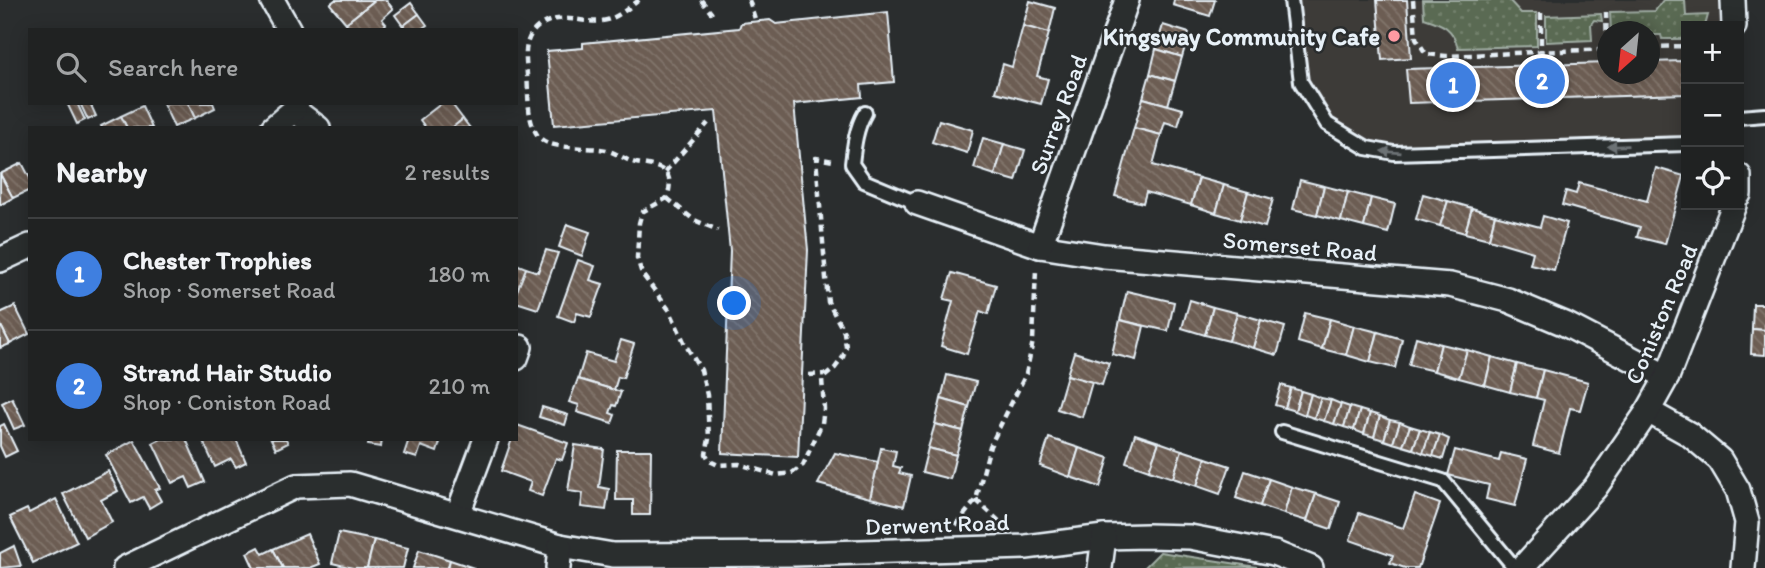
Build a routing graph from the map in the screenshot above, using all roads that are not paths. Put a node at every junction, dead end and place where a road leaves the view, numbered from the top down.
1 (272, 0) edge
2 (1127, 0) edge
3 (1291, 0) edge
4 (1733, 0) edge
5 (1734, 21) edge
6 (288, 28) edge
7 (295, 107) edge
8 (866, 113) dead end
9 (1765, 116) edge
10 (1744, 117) edge
11 (276, 126) edge
12 (316, 126) edge
13 (1681, 144) edge
14 (917, 203) joint
15 (1732, 210) edge
16 (28, 247) edge
17 (1040, 247) junction
18 (0, 260) edge
19 (1667, 377) junction
20 (1648, 411) junction
21 (1282, 432) dead end
22 (485, 441) edge
23 (458, 514) junction
24 (1104, 537) junction
25 (559, 557) edge
26 (125, 568) edge
27 (1100, 568) edge
28 (1311, 568) edge
29 (1515, 568) edge
30 (1522, 568) edge
31 (1743, 568) edge

1 - 6 street
2 - 17 street, Surrey Road
13 -> 3 lane
4 - 5 street
7 - 11 street
7 - 12 street
8 - 14 lane
9 - 10 lane
14 - 17 street, Somerset Road
15 - 19 street, Coniston Road
16 - 18 street
17 - 19 street, Somerset Road
19 - 20 street, Coniston Road
20 - 30 street, Coniston Road
20 - 31 street
21 - 29 lane
22 - 23 street
23 - 25 street, Derwent Road
23 - 26 street, Derwent Road
24 - 25 street, Derwent Road
24 - 27 street
24 - 28 street, Derwent Road

